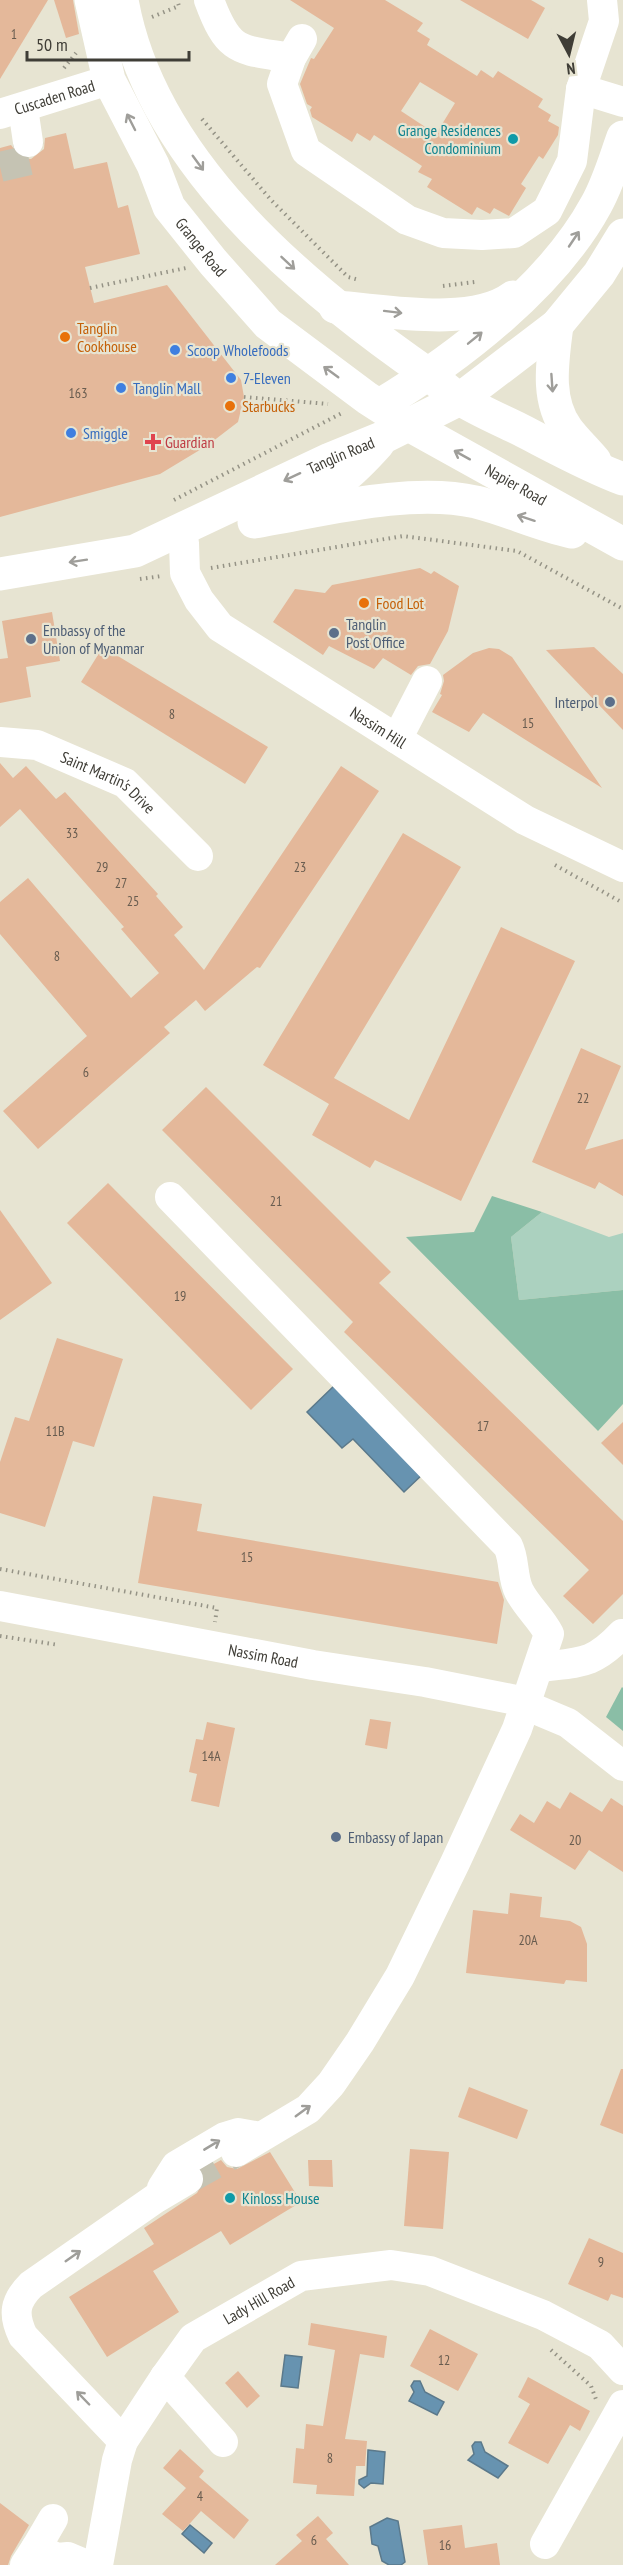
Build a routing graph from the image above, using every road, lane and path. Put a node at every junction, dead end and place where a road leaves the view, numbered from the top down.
1 (91, 0) edge
2 (122, 0) edge
3 (177, 0) edge
4 (209, 0) edge
5 (603, 0) edge
6 (179, 6) dead end
7 (109, 80) junction
8 (581, 89) junction
9 (623, 102) edge
10 (12, 111) edge
11 (623, 137) edge
12 (28, 141) dead end
13 (623, 235) edge
14 (213, 262) junction
15 (548, 272) junction
16 (90, 288) dead end
17 (334, 307) junction
18 (557, 325) junction
19 (430, 375) junction
20 (244, 397) dead end
21 (460, 399) junction
22 (333, 404) dead end
23 (380, 405) junction
24 (345, 412) dead end
25 (397, 431) junction
26 (613, 476) edge
27 (169, 503) dead end
28 (254, 522) junction
29 (623, 544) edge
30 (185, 558) junction
31 (137, 565) junction
32 (0, 574) edge
33 (623, 609) edge
34 (427, 681) dead end
35 (397, 739) junction
36 (0, 742) edge
37 (198, 856) dead end
38 (623, 867) edge
39 (170, 1197) dead end
40 (0, 1569) edge
41 (0, 1606) edge
42 (622, 1634) edge
43 (210, 1646) junction
44 (540, 1667) junction
45 (527, 1704) junction
46 (623, 1766) edge
47 (261, 2137) junction
48 (236, 2152) tunnel mouth
49 (188, 2180) tunnel mouth
50 (156, 2198) junction
51 (548, 2347) dead end
52 (623, 2370) edge
53 (165, 2377) junction
54 (611, 2405) edge
55 (123, 2440) junction
56 (223, 2442) dead end
57 (54, 2518) dead end
58 (545, 2544) dead end
59 (45, 2559) edge
60 (87, 2565) edge
61 (99, 2565) edge

1 - 7 main road, Grange Road
2 -> 17 main road
3 - 6 path
4 - 8 street
5 - 8 street
7 - 10 street, Cuscaden Road
14 -> 7 main road, Grange Road
8 - 9 street
10 - 12 street
15 -> 11 main road
13 - 18 main road, Tanglin Road
14 - 16 path
23 -> 14 main road, Grange Road
17 -> 15 main road
19 -> 15 main road
17 - 19 main road
18 - 21 main road, Tanglin Road
18 -> 26 main road
19 - 21 main road
19 - 23 main road
20 - 22 path
21 - 25 main road, Tanglin Road
21 - 26 main road
23 - 25 main road, Grange Road
24 - 27 path
25 - 28 main road
29 -> 25 main road, Napier Road
25 -> 31 main road, Tanglin Road
29 -> 28 main road
28 - 30 main road
30 - 31 main road
30 - 31 path
30 - 33 path
30 - 35 street, Nassim Hill
31 -> 32 main road, Tanglin Road
34 - 35 street
35 - 38 street, Nassim Hill
36 - 37 street, Saint Martin's Drive
39 - 44 street
40 - 43 path
41 - 43 street, Nassim Road
42 - 44 street
43 - 45 street, Nassim Road
44 - 45 street
45 - 46 street, Nassim Road
47 -> 45 street
47 - 48 street
50 -> 47 street
49 - 50 street
55 -> 50 street
51 - 54 path
52 - 53 street, Lady Hill Road
53 - 55 street, Lady Hill Road
53 - 56 street
54 - 58 street
55 - 61 street, Lady Hill Road
57 - 59 street
59 - 60 street

